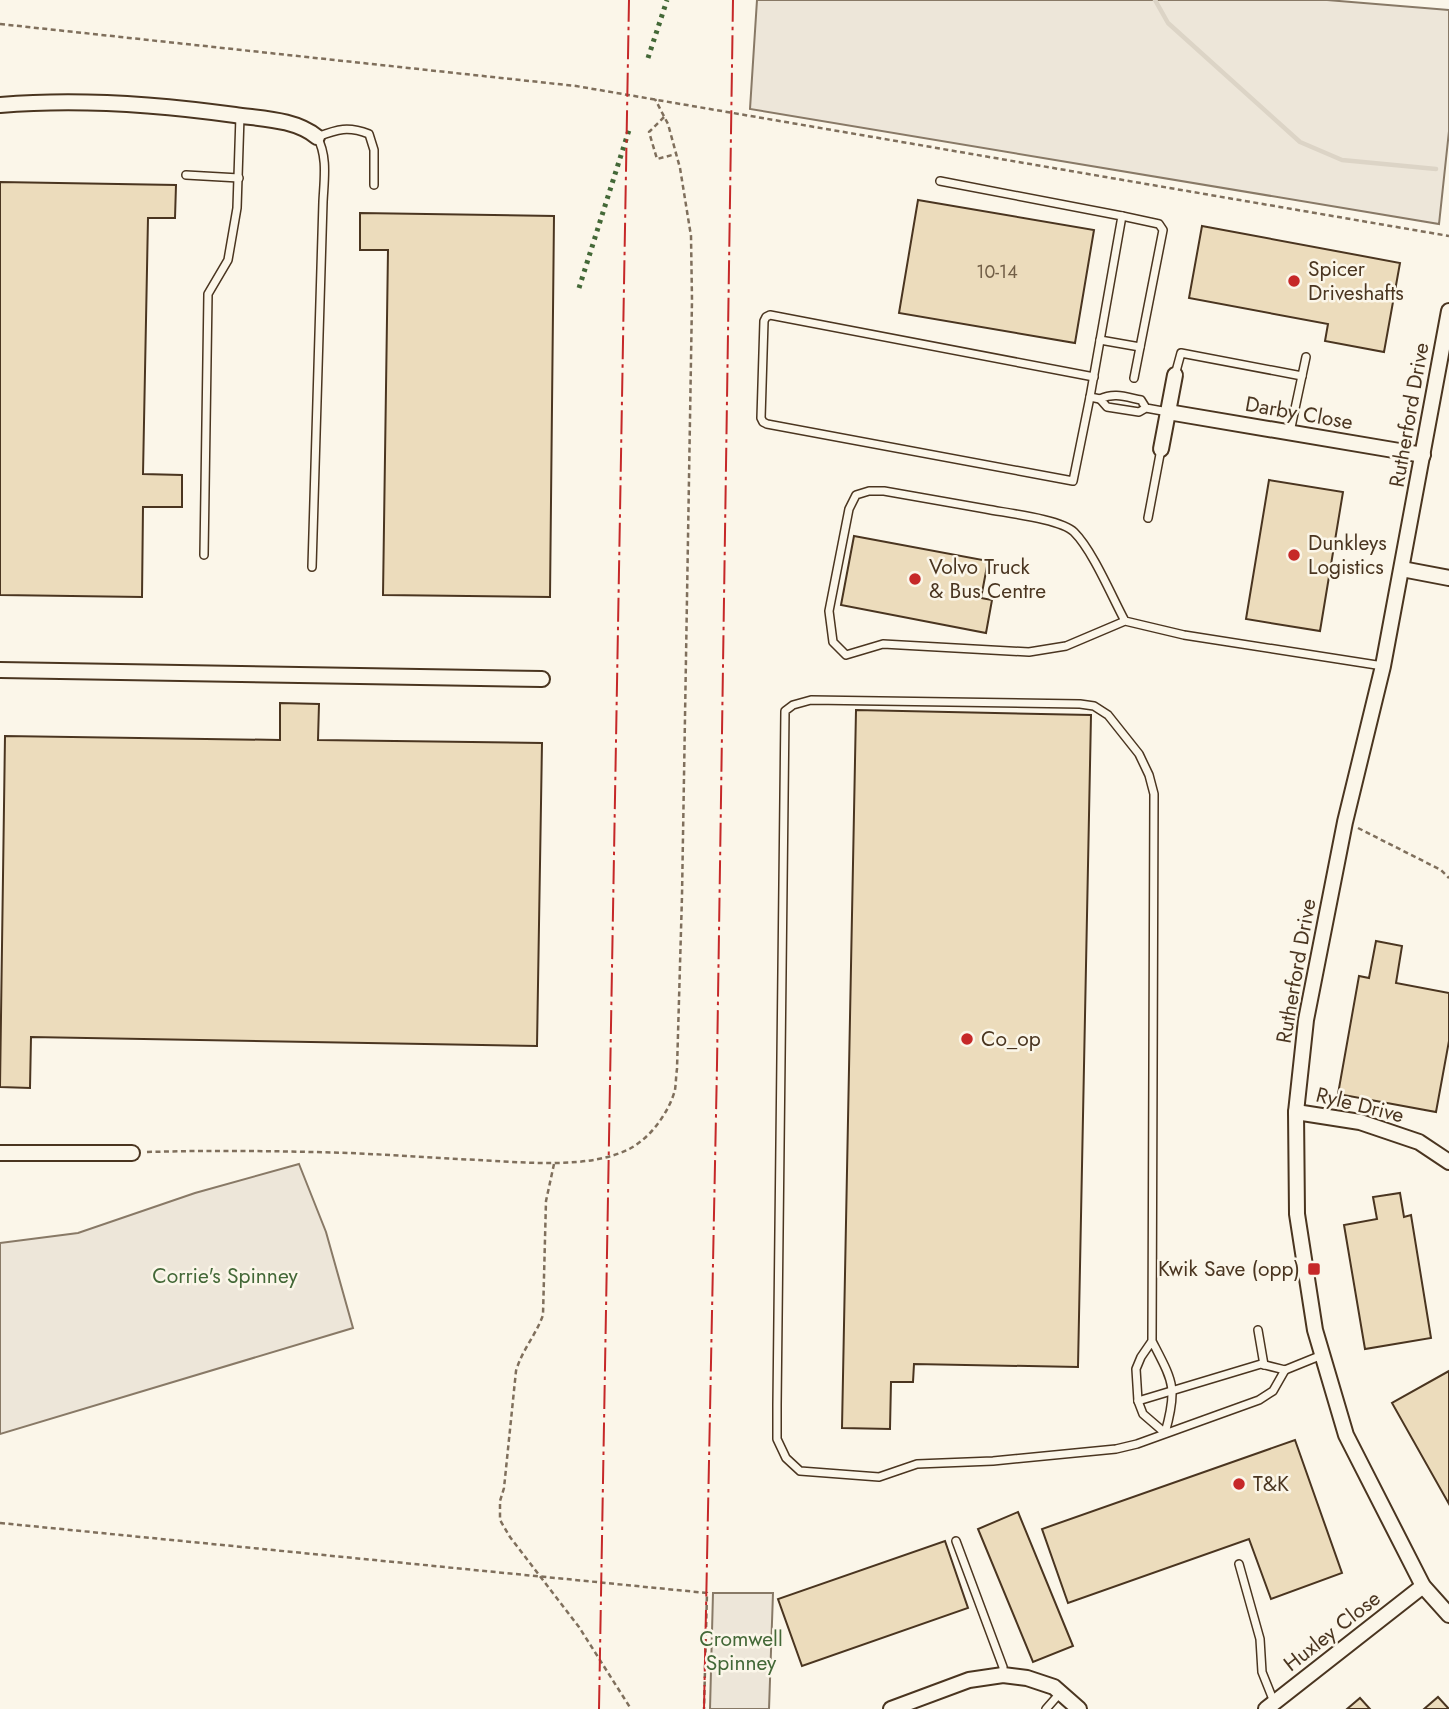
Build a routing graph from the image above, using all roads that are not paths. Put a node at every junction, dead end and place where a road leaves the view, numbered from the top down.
1 (0, 105) edge
2 (240, 116) junction
3 (317, 137) junction
4 (186, 175) dead end
5 (239, 177) junction
6 (940, 181) dead end
7 (373, 185) dead end
8 (1122, 216) junction
9 (1449, 311) edge
10 (1100, 340) junction
11 (1140, 346) junction
12 (1306, 357) dead end
13 (1175, 374) joint
14 (1302, 376) junction
15 (1094, 377) junction
16 (1134, 378) dead end
17 (1090, 397) junction
18 (1100, 399) junction
19 (1146, 408) junction
20 (1168, 412) junction
21 (1290, 432) junction
22 (1161, 449) joint
23 (1423, 456) junction
24 (1148, 518) dead end
25 (204, 555) dead end
26 (312, 567) dead end
27 (1402, 569) junction
28 (1449, 578) edge
29 (1125, 621) junction
30 (1384, 666) junction
31 (0, 670) edge
32 (542, 679) dead end
33 (1296, 1112) junction
34 (0, 1153) edge
35 (132, 1153) road end
36 (1449, 1162) edge
37 (1258, 1330) dead end
38 (1152, 1341) junction
39 (1322, 1355) junction
40 (1265, 1365) junction
41 (1285, 1370) junction
42 (1173, 1391) junction
43 (1138, 1402) junction
44 (1165, 1433) junction
45 (956, 1541) dead end
46 (1239, 1563) dead end
47 (1423, 1586) junction
48 (1449, 1615) edge
49 (1003, 1675) junction
50 (1061, 1692) junction
51 (1270, 1706) edge
52 (891, 1709) edge
53 (1046, 1709) edge
54 (1079, 1709) edge

1 - 2 street
2 - 3 street
2 - 5 lane
3 - 7 lane
3 - 26 lane
4 - 5 lane
5 - 25 lane
6 - 8 lane
8 - 10 lane
8 - 11 lane
9 - 23 street, Rutherford Drive
10 - 11 lane
10 - 15 lane
11 - 16 lane
12 - 14 lane
13 - 14 lane
13 - 20 street
14 - 21 lane
15 - 17 lane
15 - 17 lane
17 - 18 lane
18 - 19 lane
18 - 19 lane
19 - 20 lane
20 - 21 street, Darby Close
20 - 22 street
21 - 23 street, Darby Close
22 - 24 lane
23 - 27 street, Rutherford Drive
27 - 28 street
27 - 30 street, Rutherford Drive
29 - 29 lane
29 - 30 lane
30 - 33 street, Rutherford Drive
31 - 32 street
33 - 36 street, Ryle Drive
33 - 39 street, Rutherford Drive
34 - 35 street
37 - 40 lane
38 - 42 lane
38 - 43 lane
38 - 44 lane
39 - 41 lane
39 - 47 street, Rutherford Drive
40 - 41 lane
40 - 42 lane
41 - 44 lane
42 - 43 lane
42 - 44 lane
43 - 44 lane
45 - 49 lane
46 - 51 lane
47 - 48 street, Rutherford Drive
47 - 51 street, Huxley Close
49 - 50 street
49 - 52 street
50 - 53 lane
50 - 54 street

